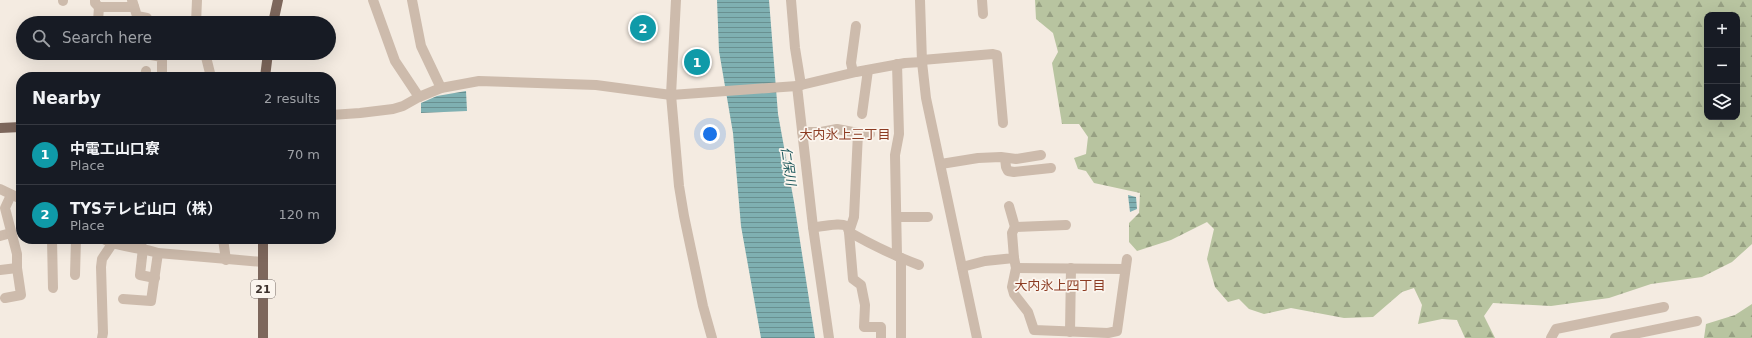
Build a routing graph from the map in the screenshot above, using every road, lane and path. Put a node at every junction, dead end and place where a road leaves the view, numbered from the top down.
1 (196, 0) edge
2 (278, 0) edge
3 (373, 0) edge
4 (412, 0) edge
5 (676, 0) edge
6 (791, 0) edge
7 (920, 0) edge
8 (982, 0) edge
9 (97, 3) edge
10 (133, 4) edge
11 (983, 14) dead end
12 (98, 16) edge
13 (137, 16) edge
14 (196, 16) edge
15 (275, 16) edge
16 (856, 26) dead end
17 (162, 60) edge
18 (207, 60) edge
19 (267, 60) edge
20 (922, 61) junction
21 (897, 64) junction
22 (868, 70) junction
23 (162, 72) edge
24 (210, 72) edge
25 (266, 72) edge
26 (853, 72) junction
27 (797, 86) junction
28 (441, 88) junction
29 (671, 95) junction
30 (419, 97) junction
31 (862, 114) dead end
32 (336, 115) edge
33 (1003, 123) dead end
34 (16, 127) edge
35 (0, 128) edge
36 (802, 132) junction
37 (858, 133) junction
38 (870, 134) dead end
39 (1041, 155) dead end
40 (1005, 158) junction
41 (941, 164) junction
42 (1051, 168) dead end
43 (0, 189) edge
44 (11, 195) junction
45 (16, 197) edge
46 (1009, 206) dead end
47 (897, 217) junction
48 (928, 217) dead end
49 (1066, 225) dead end
50 (813, 227) junction
51 (1015, 227) junction
52 (849, 232) junction
53 (11, 233) junction
54 (0, 236) edge
55 (52, 244) edge
56 (76, 244) edge
57 (112, 244) joint
58 (224, 244) edge
59 (263, 244) edge
60 (143, 248) junction
61 (158, 254) junction
62 (899, 257) junction
63 (226, 260) junction
64 (263, 262) junction
65 (1015, 263) junction
66 (919, 265) dead end
67 (962, 267) junction
68 (17, 268) junction
69 (1071, 268) junction
70 (0, 270) edge
71 (75, 275) dead end
72 (155, 278) junction
73 (52, 288) dead end
74 (5, 298) dead end
75 (123, 299) dead end
76 (1664, 307) dead end
77 (1697, 321) dead end
78 (1070, 332) junction
79 (1118, 334) edge
80 (102, 338) edge
81 (263, 338) edge
82 (712, 338) edge
83 (829, 338) edge
84 (881, 338) edge
85 (901, 338) edge
86 (977, 338) edge
87 (1551, 338) edge
88 (1615, 338) edge

1 - 14 street
2 - 15 main road
3 - 30 street
4 - 28 street
5 - 29 street
6 - 27 street
7 - 20 street
8 - 11 street
9 - 10 street
9 - 12 street
10 - 13 street
16 - 26 street
17 - 23 street
18 - 24 street
19 - 25 main road
20 - 21 street
20 - 33 street
20 - 41 street
21 - 22 street
21 - 47 street
22 - 26 street
22 - 31 street
26 - 27 street
27 - 29 street
27 - 36 street
28 - 29 street
28 - 30 street
29 - 82 street
30 - 32 street
34 - 35 main road
36 - 37 street
36 - 50 street
37 - 38 street
37 - 52 street
39 - 40 street
40 - 41 street
40 - 42 street
41 - 67 street
43 - 44 street
44 - 45 street
44 - 53 street
46 - 51 street
47 - 48 street
47 - 62 street
49 - 51 street
50 - 52 street
50 - 83 street
51 - 65 street
52 - 62 street
52 - 84 street
53 - 54 street
53 - 68 street
55 - 73 street
56 - 71 street
57 - 60 street
57 - 80 street
58 - 63 street
59 - 64 main road, 21
60 - 61 street
60 - 72 street
61 - 63 street
61 - 72 street
62 - 66 street
62 - 85 street
63 - 64 street
64 - 81 main road, 21
65 - 67 street
65 - 69 street
65 - 78 street
67 - 86 street
68 - 70 street
68 - 74 street
69 - 78 street
69 - 79 street
72 - 75 street
76 - 87 street
77 - 88 street
78 - 79 street

